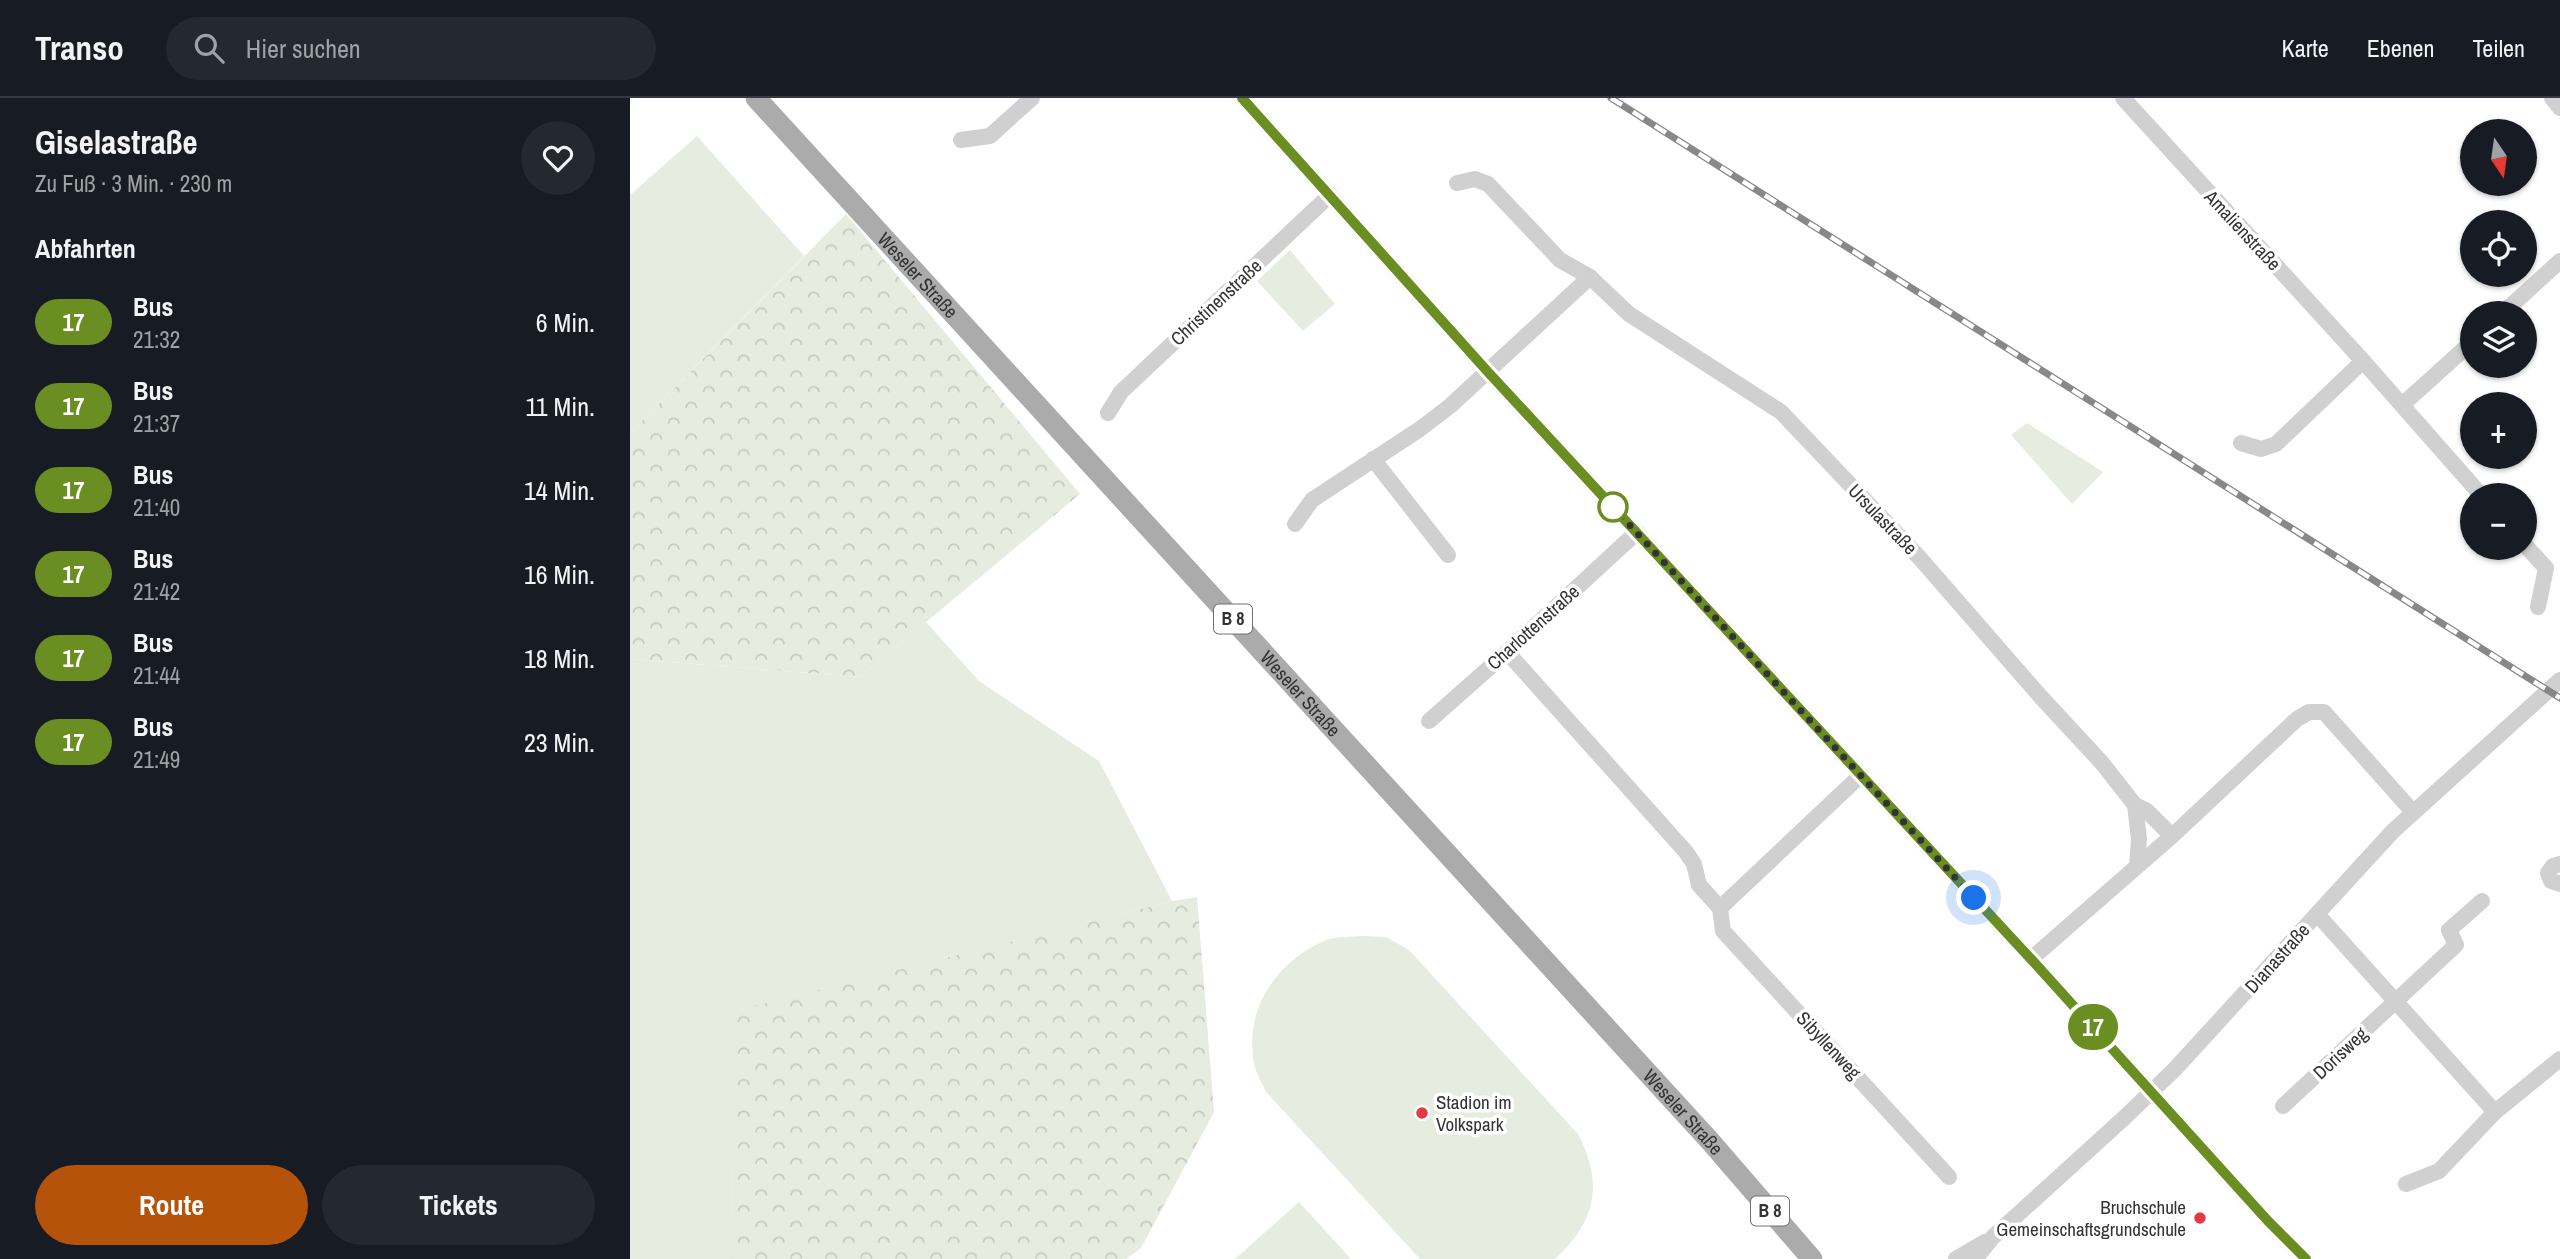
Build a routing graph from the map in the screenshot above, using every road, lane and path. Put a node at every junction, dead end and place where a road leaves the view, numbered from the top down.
1 (756, 98) edge
2 (1032, 98) edge
3 (1242, 98) edge
4 (2123, 98) edge
5 (2552, 98) edge
6 (2560, 108) edge
7 (961, 140) dead end
8 (1457, 183) dead end
9 (1330, 195) junction
10 (2560, 261) edge
11 (1590, 277) junction
12 (2516, 301) edge
13 (2460, 353) edge
14 (2363, 361) junction
15 (1488, 372) junction
16 (2402, 405) junction
17 (1108, 413) dead end
18 (2241, 443) dead end
19 (1373, 459) junction
20 (2470, 483) edge
21 (1295, 524) dead end
22 (1637, 533) junction
23 (1448, 555) dead end
24 (2537, 558) edge
25 (2539, 607) dead end
26 (1507, 652) junction
27 (2560, 680) edge
28 (1429, 721) dead end
29 (1861, 775) junction
30 (2135, 806) junction
31 (2413, 812) junction
32 (2172, 836) junction
33 (2560, 864) edge
34 (2137, 866) junction
35 (2560, 884) edge
36 (2482, 901) dead end
37 (1720, 908) junction
38 (2317, 914) junction
39 (2031, 959) junction
40 (2396, 1001) junction
41 (2560, 1059) edge
42 (2151, 1092) junction
43 (2283, 1106) dead end
44 (2495, 1112) junction
45 (1950, 1177) dead end
46 (2406, 1184) dead end
47 (1993, 1237) junction
48 (1812, 1259) edge
49 (1956, 1259) edge
50 (1975, 1259) edge
51 (2306, 1259) edge

1 - 48 main road, Weseler Straße / B 8
2 - 7 street
3 - 9 street
4 - 14 street, Amalienstraße
5 - 6 street
8 - 11 street, Ursulastraße
9 - 15 street
9 - 17 street, Christinenstraße
10 - 12 street
11 - 15 street
11 - 30 street, Ursulastraße
13 - 16 street
14 - 16 street, Amalienstraße
14 - 18 street
15 - 19 street
15 - 22 street
16 - 20 street, Amalienstraße
19 - 21 street
19 - 23 street
22 - 26 street, Charlottenstraße
22 - 29 street
24 - 25 street
26 - 28 street, Charlottenstraße
26 - 37 street, Sibyllenweg
27 - 31 street, Dianastraße
29 - 37 street
29 - 39 street
30 - 32 street, Ursulastraße
30 - 34 street
31 - 32 street
31 - 38 street, Dianastraße
32 - 34 street
33 - 35 street
34 - 39 street
36 - 40 street, Dorisweg
37 - 45 street, Sibyllenweg
38 - 40 street
38 - 42 street, Dianastraße
39 - 42 street
40 - 43 street, Dorisweg
40 - 44 street
41 - 44 street
42 - 47 street, Dianastraße
42 - 51 street
44 - 46 street
47 - 49 street, Dianastraße
47 - 50 street, Dianastraße

